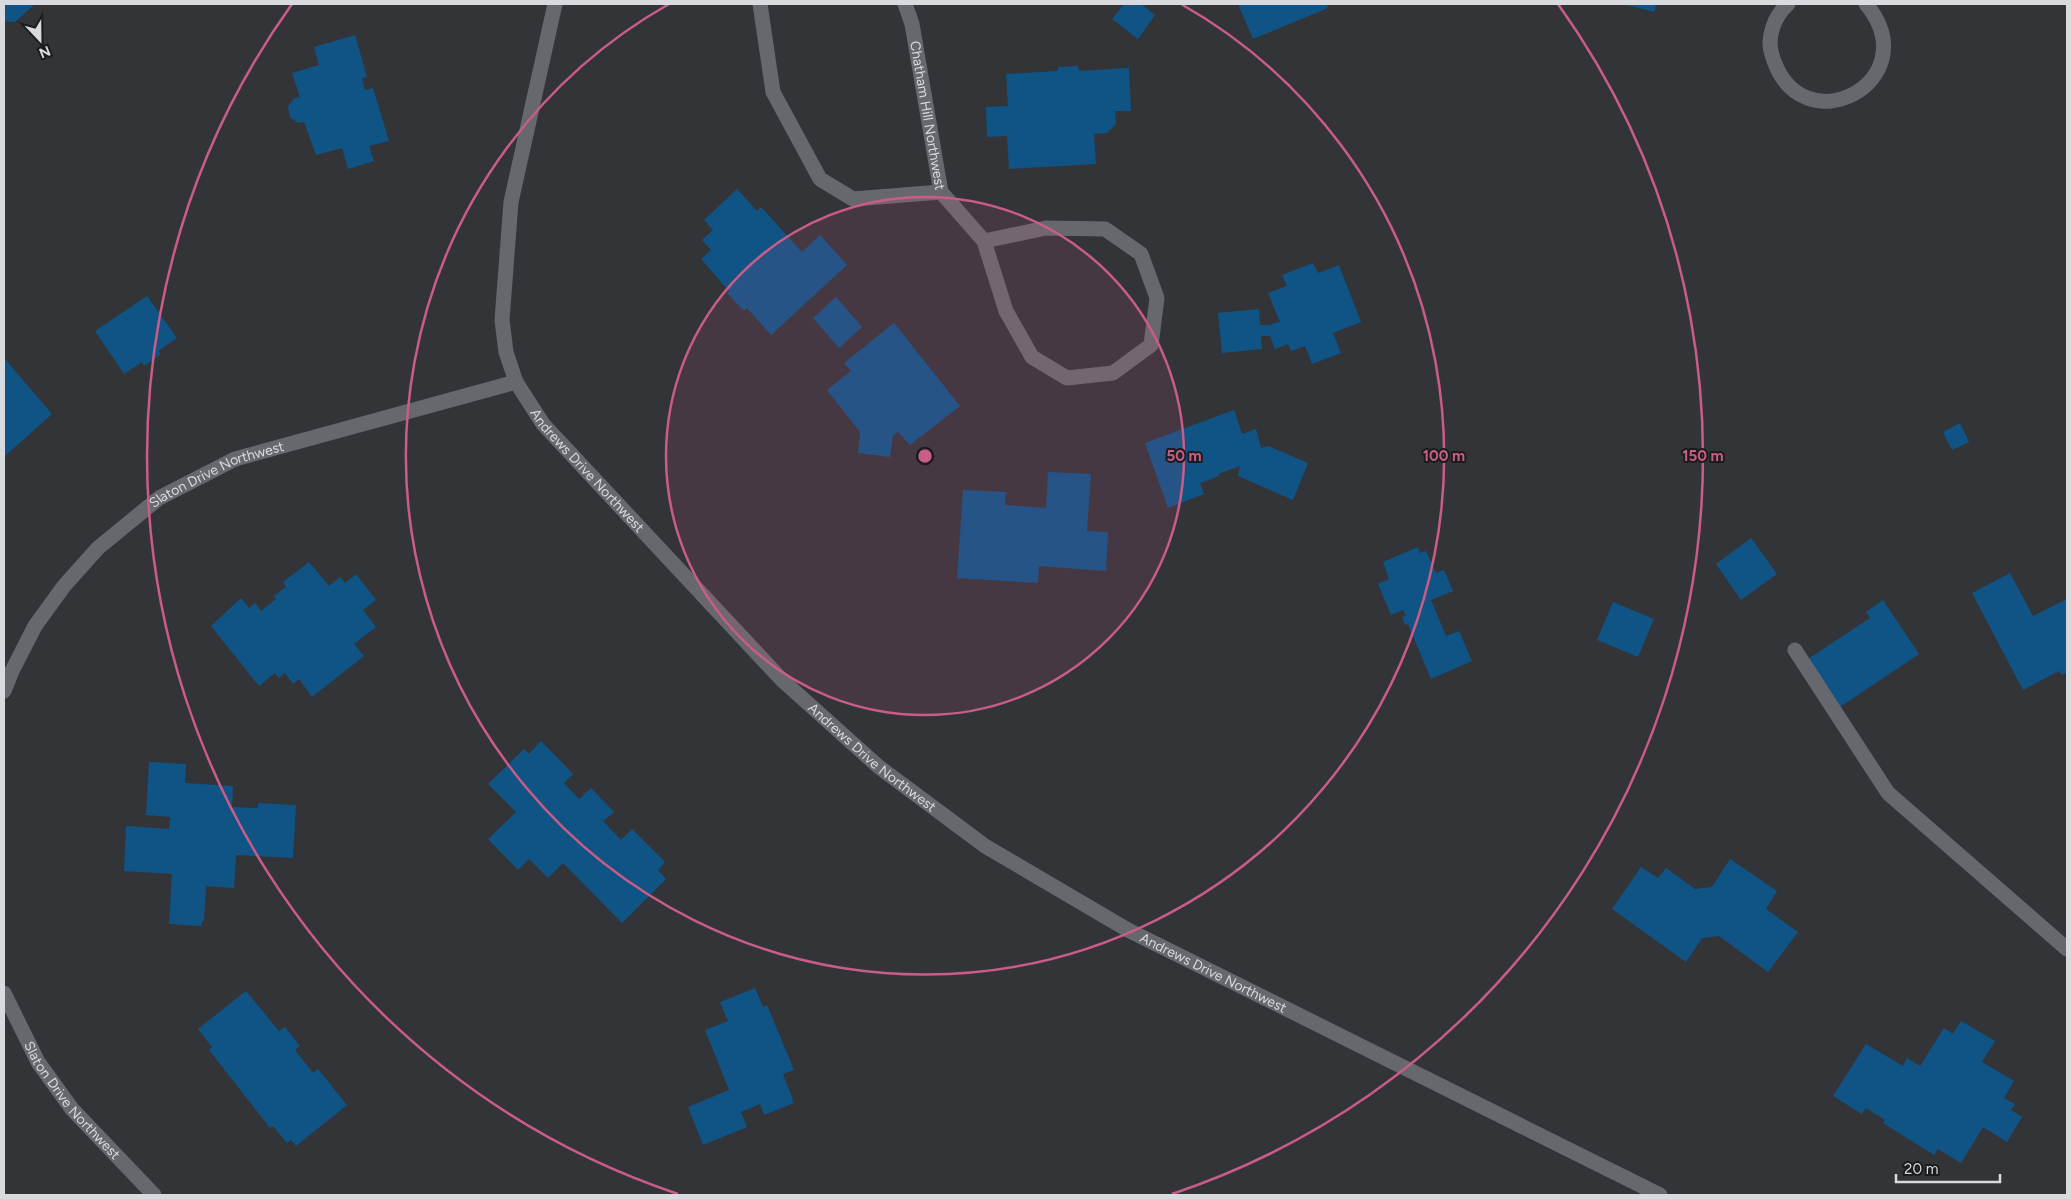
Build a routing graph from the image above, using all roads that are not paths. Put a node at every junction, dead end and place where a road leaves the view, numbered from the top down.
1 (555, 4) edge
2 (760, 4) edge
3 (905, 4) edge
4 (1788, 4) edge
5 (1866, 4) edge
6 (941, 192) junction
7 (984, 241) junction
8 (516, 382) junction
9 (1795, 650) dead end
10 (4, 691) edge
11 (2067, 949) edge
12 (4, 993) edge
13 (154, 1195) edge
14 (1660, 1195) edge

1 - 8 street, Andrews Drive Northwest
2 - 6 street
3 - 6 street, Chatham Hill Northwest
4 - 5 street
6 - 7 street, Chatham Hill Northwest
7 - 7 street, Chatham Hill Northwest
8 - 10 street, Slaton Drive Northwest
8 - 14 street, Andrews Drive Northwest
9 - 11 street
12 - 13 street, Slaton Drive Northwest

